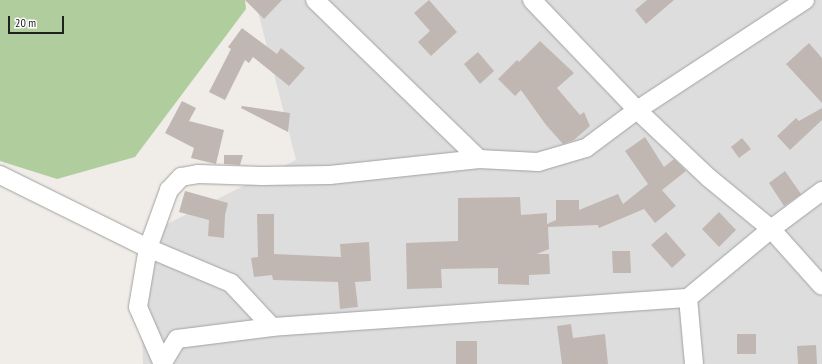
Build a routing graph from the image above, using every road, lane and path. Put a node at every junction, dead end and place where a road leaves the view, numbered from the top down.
1 (314, 0) edge
2 (532, 0) edge
3 (805, 0) edge
4 (637, 110) junction
5 (479, 159) junction
6 (0, 175) edge
7 (822, 190) edge
8 (771, 230) junction
9 (148, 248) junction
10 (822, 286) edge
11 (688, 298) junction
12 (272, 327) junction
13 (162, 363) edge
14 (694, 364) edge

1 - 5 street
2 - 4 street
3 - 4 street
4 - 5 street
4 - 8 street
5 - 9 street
6 - 9 street
7 - 8 street
8 - 10 street
8 - 11 street
9 - 12 street
9 - 13 street
11 - 12 street
11 - 14 street
12 - 13 street

